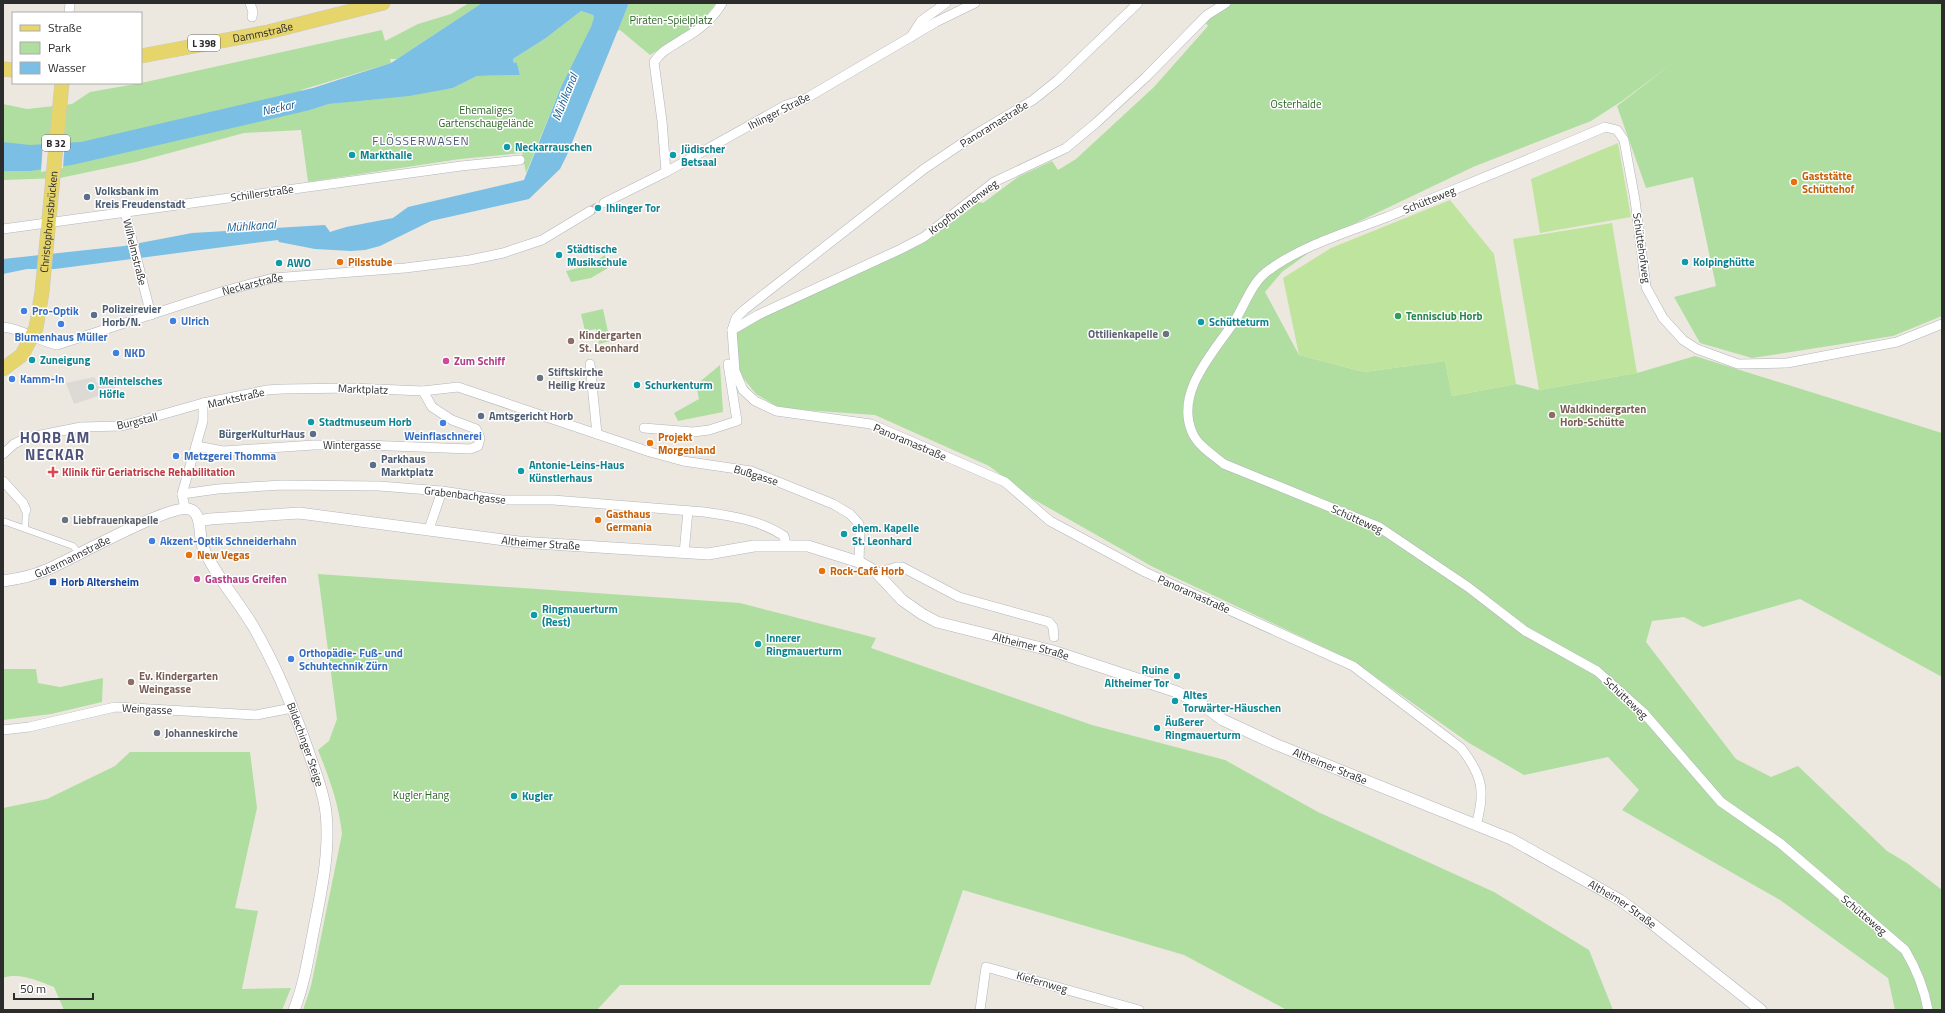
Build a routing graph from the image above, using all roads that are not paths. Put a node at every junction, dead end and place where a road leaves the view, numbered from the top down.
1 (382, 3) edge
2 (722, 3) edge
3 (946, 3) edge
4 (975, 3) edge
5 (1138, 3) edge
6 (1226, 3) edge
7 (910, 38) junction
8 (142, 56) edge
9 (62, 84) edge
10 (1605, 127) joint
11 (520, 160) dead end
12 (666, 172) junction
13 (604, 203) tunnel mouth
14 (590, 211) tunnel mouth
15 (125, 212) junction
16 (48, 223) junction
17 (3, 229) edge
18 (151, 315) junction
19 (1942, 324) edge
20 (3, 327) edge
21 (732, 330) junction
22 (33, 335) junction
23 (733, 348) junction
24 (590, 364) dead end
25 (3, 369) edge
26 (303, 388) joint
27 (423, 391) junction
28 (204, 403) junction
29 (644, 428) dead end
30 (597, 434) junction
31 (608, 438) joint
32 (197, 446) junction
33 (3, 454) edge
34 (3, 481) edge
35 (442, 491) junction
36 (182, 494) junction
37 (185, 508) junction
38 (26, 510) joint
39 (688, 512) junction
40 (3, 521) edge
41 (199, 521) junction
42 (25, 528) junction
43 (429, 528) junction
44 (786, 545) junction
45 (684, 553) junction
46 (80, 554) junction
47 (859, 562) junction
48 (878, 572) junction
49 (3, 581) edge
50 (1054, 637) dead end
51 (292, 708) junction
52 (3, 730) edge
53 (1476, 825) junction
54 (294, 1010) edge
55 (980, 1010) edge
56 (1139, 1010) edge
57 (1761, 1010) edge
58 (1928, 1010) edge

1 - 8 main road, Dammstraße / L 398
2 - 12 street
3 - 7 street, Ihlinger Straße
4 - 7 street, Ihlinger Straße
5 - 21 street, Panoramastraße
6 - 21 street, Kropfbrunnenweg
7 - 12 street, Ihlinger Straße
9 - 16 main road, Christophorusbrücken / B 32
10 - 19 street, Schüttehofweg
10 - 58 street, Schütteweg
11 - 15 street, Schillerstraße
12 - 13 street, Ihlinger Straße
14 - 18 street, Neckarstraße
15 - 16 street, Schillerstraße
15 - 18 street, Wilhelmstraße
16 - 17 street, Schillerstraße
16 - 22 main road, Christophorusbrücken / B 32
18 - 22 street, Neckarstraße
20 - 22 street, Neckarstraße
21 - 23 street, Panoramastraße
22 - 25 main road, B 32
23 - 29 street
23 - 53 street, Panoramastraße
24 - 30 street
26 - 27 street, Marktplatz
26 - 28 street, Marktstraße
27 - 30 street, Marktplatz
27 - 32 street, Wintergasse
28 - 32 street, Marktstraße
28 - 33 street, Burgstall
30 - 31 street, Marktplatz
31 - 47 street, Bußgasse
32 - 36 street, Marktstraße
34 - 38 street
35 - 36 street, Grabenbachgasse
35 - 39 street, Grabenbachgasse
35 - 43 street
36 - 37 street, Marktstraße
37 - 41 street
37 - 46 street, Gutermannstraße
38 - 42 street
39 - 44 street, Grabenbachgasse
39 - 45 street
40 - 42 street
41 - 43 street, Altheimer Straße
41 - 51 street, Bildechinger Steige
42 - 46 street
43 - 45 street, Altheimer Straße
44 - 45 street, Altheimer Straße
44 - 47 street, Altheimer Straße
46 - 49 street, Gutermannstraße
47 - 48 street, Altheimer Straße
48 - 50 street, Altheimer Straße
48 - 53 street, Altheimer Straße
51 - 52 street, Weingasse
51 - 54 street, Bildechinger Steige
53 - 57 street, Altheimer Straße
55 - 56 street, Kiefernweg

